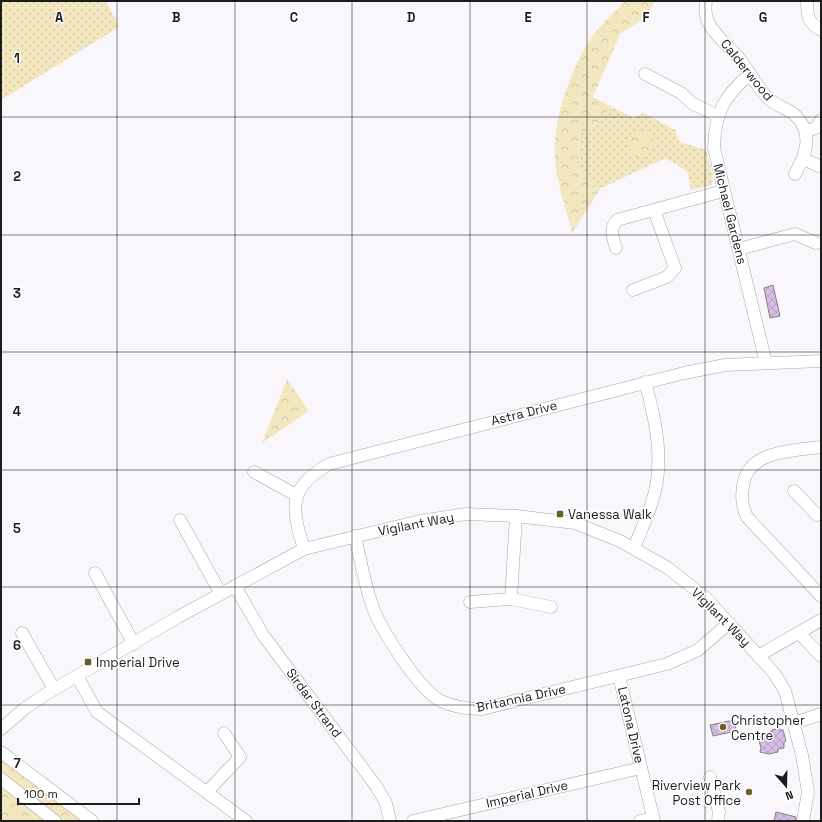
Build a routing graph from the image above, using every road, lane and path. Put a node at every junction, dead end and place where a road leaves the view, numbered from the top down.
1 (706, 1) edge
2 (807, 1) edge
3 (821, 30) edge
4 (645, 74) dead end
5 (750, 74) junction
6 (718, 116) junction
7 (821, 120) edge
8 (806, 131) junction
9 (804, 159) junction
10 (821, 167) edge
11 (795, 174) dead end
12 (723, 191) junction
13 (654, 210) junction
14 (816, 243) dead end
15 (616, 248) dead end
16 (739, 249) junction
17 (632, 290) dead end
18 (821, 361) edge
19 (766, 363) junction
20 (645, 382) junction
21 (821, 447) edge
22 (254, 472) dead end
23 (794, 491) dead end
24 (296, 495) junction
25 (821, 513) edge
26 (516, 516) junction
27 (180, 520) dead end
28 (355, 536) junction
29 (634, 548) junction
30 (304, 549) junction
31 (95, 573) dead end
32 (235, 586) junction
33 (221, 594) junction
34 (821, 596) edge
35 (511, 599) junction
36 (470, 602) dead end
37 (551, 606) dead end
38 (821, 620) edge
39 (729, 623) junction
40 (22, 633) dead end
41 (798, 633) junction
42 (134, 644) junction
43 (758, 656) junction
44 (821, 656) edge
45 (77, 676) junction
46 (619, 676) junction
47 (54, 689) junction
48 (821, 714) edge
49 (794, 723) junction
50 (1, 729) edge
51 (224, 733) dead end
52 (1, 752) edge
53 (641, 768) junction
54 (710, 777) dead end
55 (1, 779) edge
56 (207, 792) junction
57 (653, 820) edge
58 (55, 821) edge
59 (92, 821) edge
60 (246, 821) edge
61 (390, 821) edge
62 (413, 821) edge
63 (640, 821) edge
64 (718, 821) edge
65 (803, 821) edge

1 - 5 street, Calderwood
2 - 3 street
4 - 6 street
5 - 6 street, Michael Gardens
5 - 8 street, Calderwood
6 - 12 street, Michael Gardens
7 - 8 street
8 - 9 street
9 - 10 street
9 - 11 street
12 - 13 street
12 - 16 street, Michael Gardens
13 - 15 street
13 - 17 street
14 - 16 street
16 - 19 street, Michael Gardens
18 - 19 street, Astra Drive
19 - 20 street, Astra Drive
20 - 24 street, Astra Drive
20 - 29 street
21 - 34 street
22 - 24 street
23 - 25 street
24 - 30 street
26 - 28 street, Vigilant Way
26 - 29 street, Vigilant Way
26 - 35 street
27 - 33 street
28 - 30 street, Vigilant Way
28 - 46 street, Britannia Drive
29 - 39 street, Vigilant Way
30 - 32 street, Vigilant Way
31 - 42 street
32 - 33 street, Vigilant Way
32 - 61 street, Sirdar Strand
33 - 42 street, Vigilant Way
35 - 36 street
35 - 37 street
38 - 41 street
39 - 43 street, Vigilant Way
39 - 46 street, Britannia Drive
40 - 47 street
41 - 43 street
41 - 44 street
42 - 45 street, Vigilant Way
43 - 49 street, Vigilant Way
45 - 47 street, Vigilant Way
45 - 56 street
46 - 53 street, Latona Drive
47 - 50 street, Vigilant Way
48 - 49 street
49 - 65 street, Vigilant Way
51 - 56 street
52 - 59 street
53 - 57 street, Latona Drive
53 - 62 street, Imperial Drive
54 - 64 street
55 - 58 street
56 - 60 street
57 - 63 street

